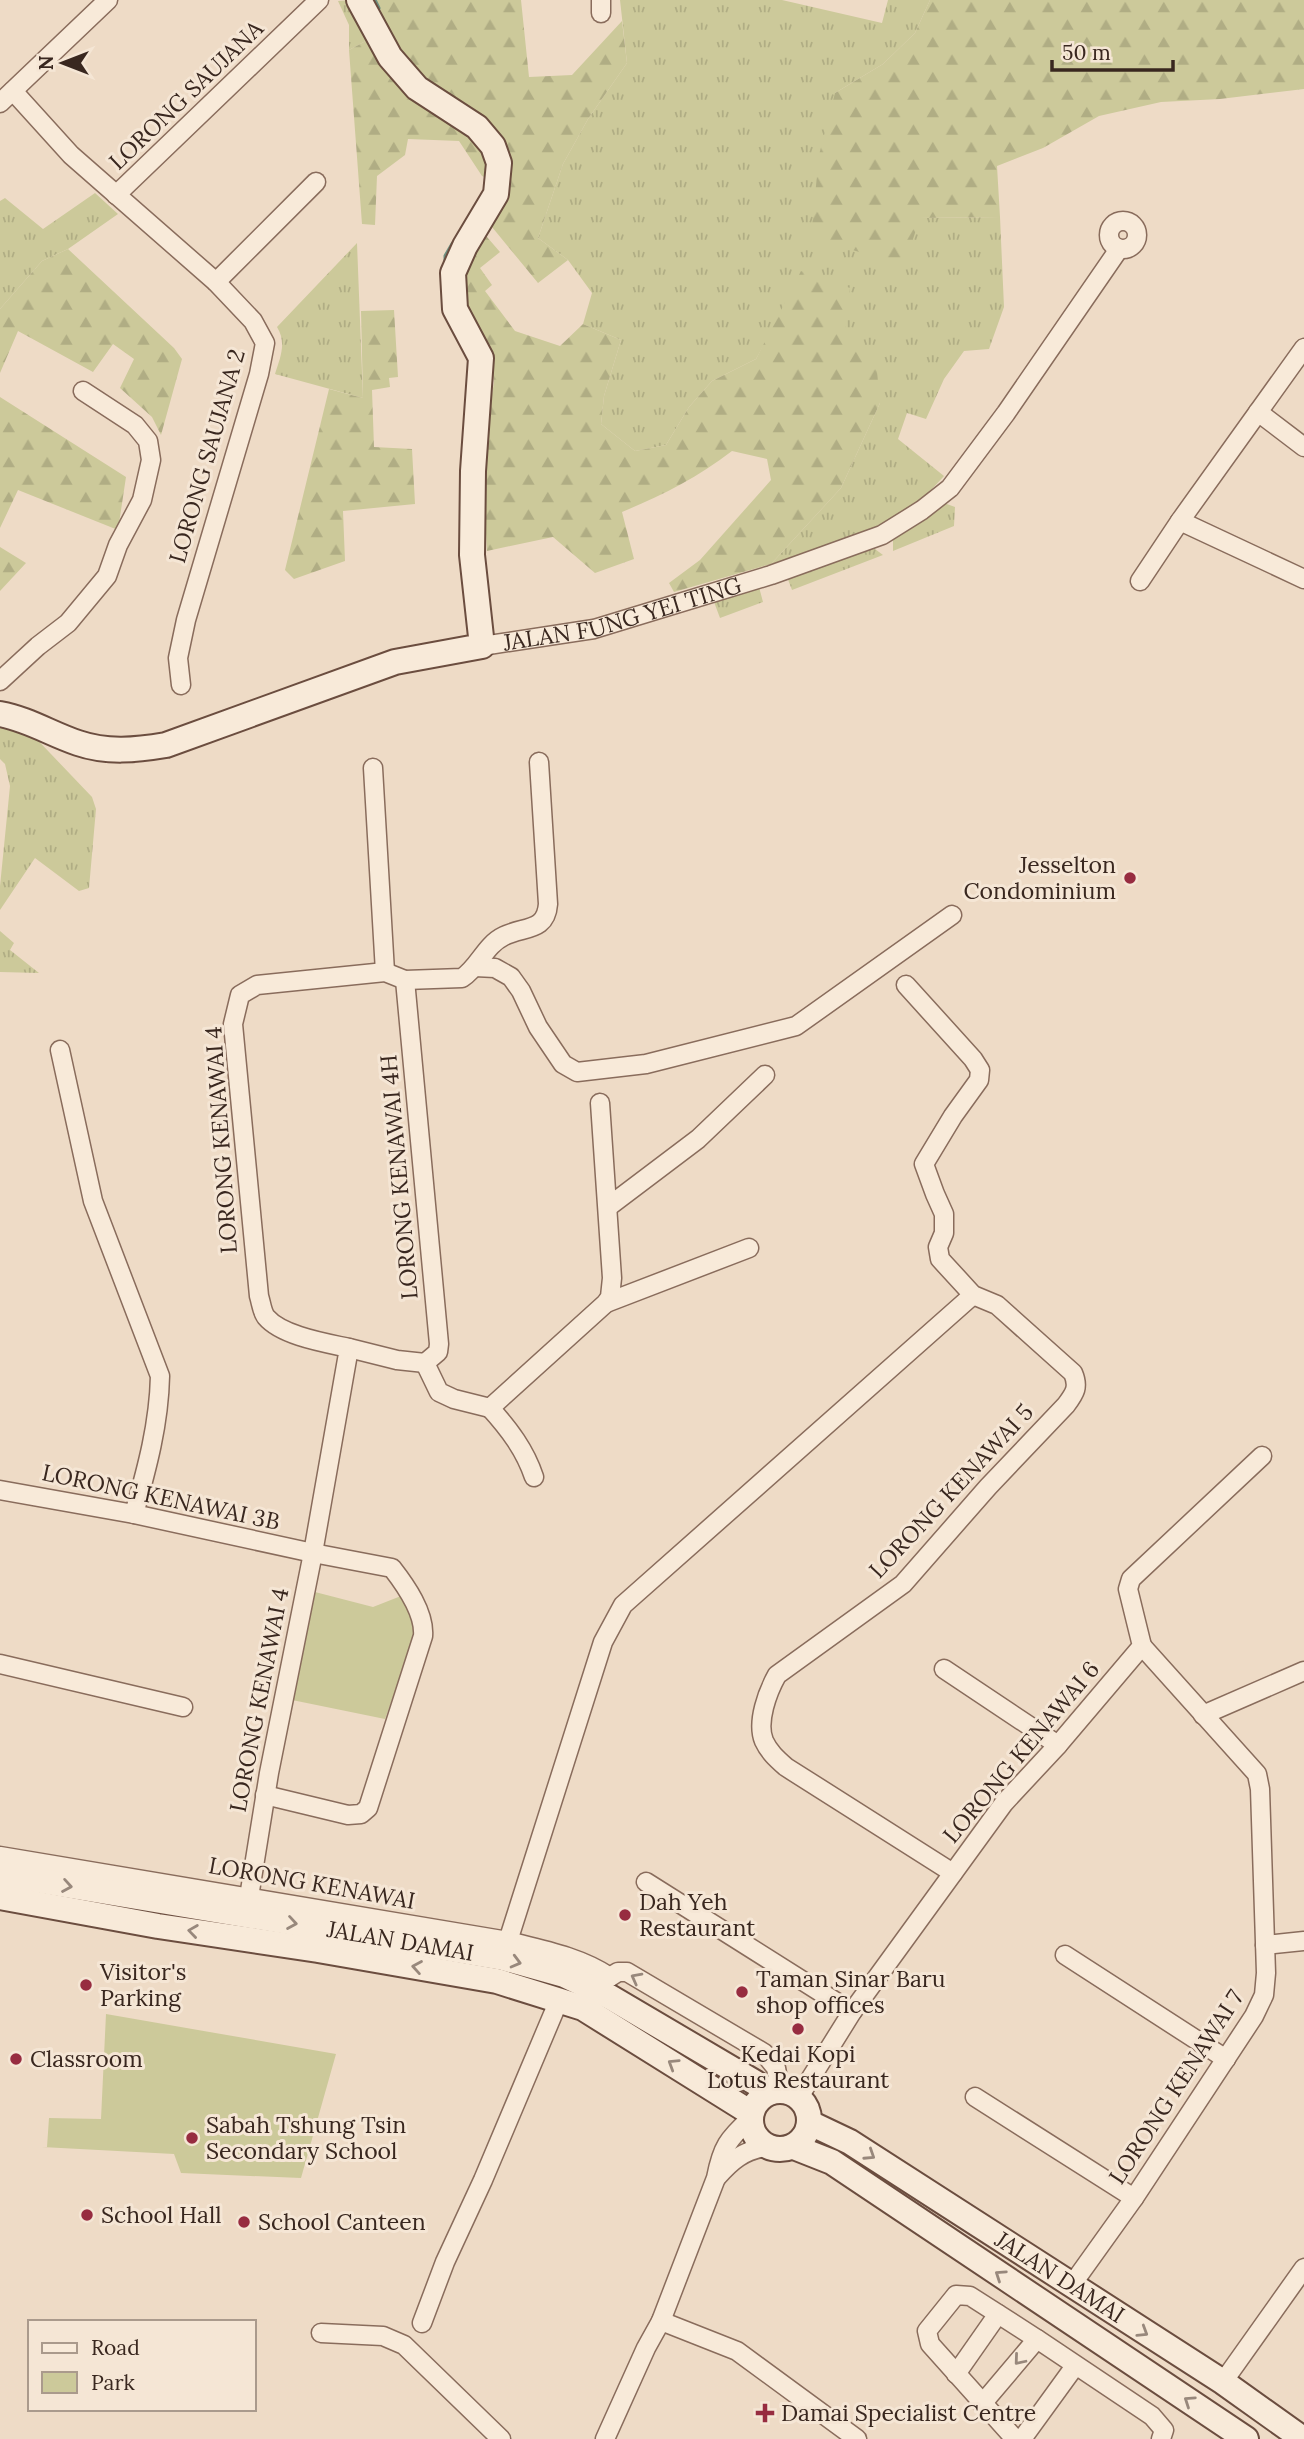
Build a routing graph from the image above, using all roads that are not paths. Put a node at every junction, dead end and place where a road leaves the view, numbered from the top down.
1 (108, 0) edge
2 (319, 0) edge
3 (359, 0) edge
4 (7, 97) edge
5 (316, 182) dead end
6 (116, 195) junction
7 (1119, 249) dead end
8 (216, 282) junction
9 (1304, 348) edge
10 (83, 391) dead end
11 (1258, 412) junction
12 (1304, 447) edge
13 (1180, 521) junction
14 (1304, 579) edge
15 (1140, 581) dead end
16 (482, 646) junction
17 (0, 681) edge
18 (181, 685) dead end
19 (0, 714) edge
20 (539, 762) dead end
21 (373, 768) dead end
22 (952, 915) dead end
23 (475, 967) junction
24 (385, 972) junction
25 (405, 980) junction
26 (906, 985) dead end
27 (60, 1050) dead end
28 (765, 1075) dead end
29 (600, 1103) dead end
30 (608, 1207) junction
31 (750, 1248) dead end
32 (973, 1295) junction
33 (606, 1303) junction
34 (349, 1348) junction
35 (425, 1363) junction
36 (490, 1408) junction
37 (1262, 1456) dead end
38 (534, 1477) dead end
39 (0, 1489) edge
40 (134, 1514) junction
41 (313, 1553) junction
42 (1142, 1646) junction
43 (0, 1664) edge
44 (944, 1669) dead end
45 (1304, 1671) edge
46 (183, 1707) dead end
47 (1203, 1714) junction
48 (1058, 1745) junction
49 (265, 1796) junction
50 (0, 1856) edge
51 (953, 1872) junction
52 (0, 1874) edge
53 (646, 1882) dead end
54 (0, 1897) edge
55 (249, 1897) junction
56 (509, 1941) junction
57 (1304, 1941) edge
58 (1265, 1945) junction
59 (1065, 1955) dead end
60 (610, 1987) junction
61 (559, 2000) junction
62 (852, 2012) junction
63 (1226, 2059) junction
64 (783, 2093) junction
65 (975, 2097) dead end
66 (751, 2116) junction
67 (810, 2123) junction
68 (765, 2147) junction
69 (794, 2147) junction
70 (716, 2178) junction
71 (1134, 2199) junction
72 (1304, 2268) edge
73 (1071, 2286) junction
74 (998, 2314) junction
75 (661, 2321) junction
76 (422, 2323) dead end
77 (321, 2333) dead end
78 (1037, 2339) junction
79 (1075, 2366) junction
80 (956, 2374) junction
81 (1223, 2382) junction
82 (982, 2404) junction
83 (501, 2439) edge
84 (604, 2439) edge
85 (857, 2439) edge
86 (1015, 2439) edge
87 (1022, 2439) edge
88 (1161, 2439) edge
89 (1245, 2439) edge
90 (1303, 2439) edge

1 - 4 street
2 - 6 street, LORONG SAUJANA
3 - 16 main road
4 - 6 street, LORONG SAUJANA 2
5 - 8 street
6 - 8 street, LORONG SAUJANA 2
7 - 16 street, JALAN FUNG YEI TING
8 - 18 street, LORONG SAUJANA 2
9 - 11 street
10 - 17 street
11 - 12 street
11 - 13 street
13 - 14 street
13 - 15 street
16 - 19 main road, JALAN FUNG YEI TING
20 - 23 street
21 - 24 street
22 - 23 street
23 - 25 street, LORONG KENAWAI 4
24 - 25 street, LORONG KENAWAI 4
24 - 34 street, LORONG KENAWAI 4
25 - 35 street, LORONG KENAWAI 4H
26 - 32 street, LORONG KENAWAI 5
27 - 40 street
28 - 30 street
29 - 30 street
30 - 33 street
31 - 33 street
32 - 51 street, LORONG KENAWAI 5
32 - 56 street
33 - 36 street
34 - 35 street, LORONG KENAWAI 4
34 - 41 street, LORONG KENAWAI 4
35 - 36 street
36 - 38 street
37 - 42 street
39 - 40 street, LORONG KENAWAI 3B
40 - 41 street, LORONG KENAWAI 3B
41 - 49 street, LORONG KENAWAI 4
41 - 49 street, LORONG KENAWAI 3B
42 - 47 street, LORONG KENAWAI 7
42 - 48 street, LORONG KENAWAI 6
43 - 46 street
44 - 48 street
45 - 47 street
47 - 58 street, LORONG KENAWAI 7
48 - 51 street, LORONG KENAWAI 6
49 - 55 street, LORONG KENAWAI 4
50 - 55 street, LORONG KENAWAI
51 - 62 street, LORONG KENAWAI 6
52 -> 60 main road, JALAN DAMAI
53 - 62 street
61 -> 54 main road, JALAN DAMAI
55 - 56 street, LORONG KENAWAI
56 - 60 street, LORONG KENAWAI
57 - 58 street
58 - 63 street, LORONG KENAWAI 7
59 - 63 street
60 - 64 main road, JALAN DAMAI
66 -> 61 main road, JALAN DAMAI
61 - 76 street
62 - 64 street, LORONG KENAWAI 6
63 - 71 street, LORONG KENAWAI 7
64 - 66 main road
64 - 67 main road
65 - 71 street
66 - 68 main road
66 - 70 street
67 - 69 main road
67 -> 73 main road, JALAN DAMAI
68 - 69 main road
68 - 70 street
89 -> 69 main road, JALAN DAMAI
70 - 75 street
71 - 73 street, LORONG KENAWAI 7
72 - 81 street
73 -> 81 main road, JALAN DAMAI
74 - 78 street
74 - 80 street
74 - 80 street
75 - 84 street
75 - 85 street
77 - 83 street
78 - 79 street
78 -> 82 street
79 - 87 street
79 - 88 street
80 - 82 street
81 - 90 main road, JALAN DAMAI
82 - 86 street

